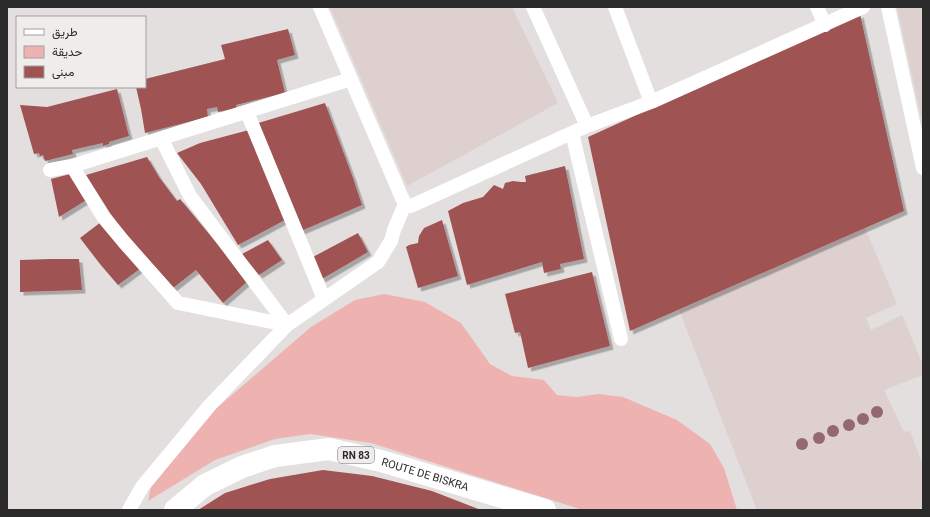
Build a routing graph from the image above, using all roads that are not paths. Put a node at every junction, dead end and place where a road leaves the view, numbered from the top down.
1 (320, 7) edge
2 (533, 7) edge
3 (615, 7) edge
4 (817, 7) edge
5 (863, 7) edge
6 (888, 7) edge
7 (825, 25) junction
8 (351, 79) junction
9 (651, 102) junction
10 (247, 112) junction
11 (587, 126) junction
12 (572, 133) junction
13 (161, 138) junction
14 (72, 166) junction
15 (923, 168) edge
16 (50, 170) dead end
17 (405, 204) junction
18 (324, 299) junction
19 (287, 325) junction
20 (621, 339) dead end
21 (129, 510) edge
22 (175, 510) edge
23 (545, 510) edge

1 - 8 street
2 - 11 street
3 - 9 street
4 - 7 street
5 - 7 street
6 - 15 street
7 - 9 street
8 - 10 street
8 - 17 street
9 - 11 street
10 - 13 street
10 - 18 street
11 - 12 street
12 - 17 street
12 - 20 street
13 - 14 street
13 - 19 street
14 - 16 street
14 - 19 street
17 - 18 street
18 - 19 street
19 - 21 street
22 - 23 main road, ROUTE DE BISKRA / RN 83

